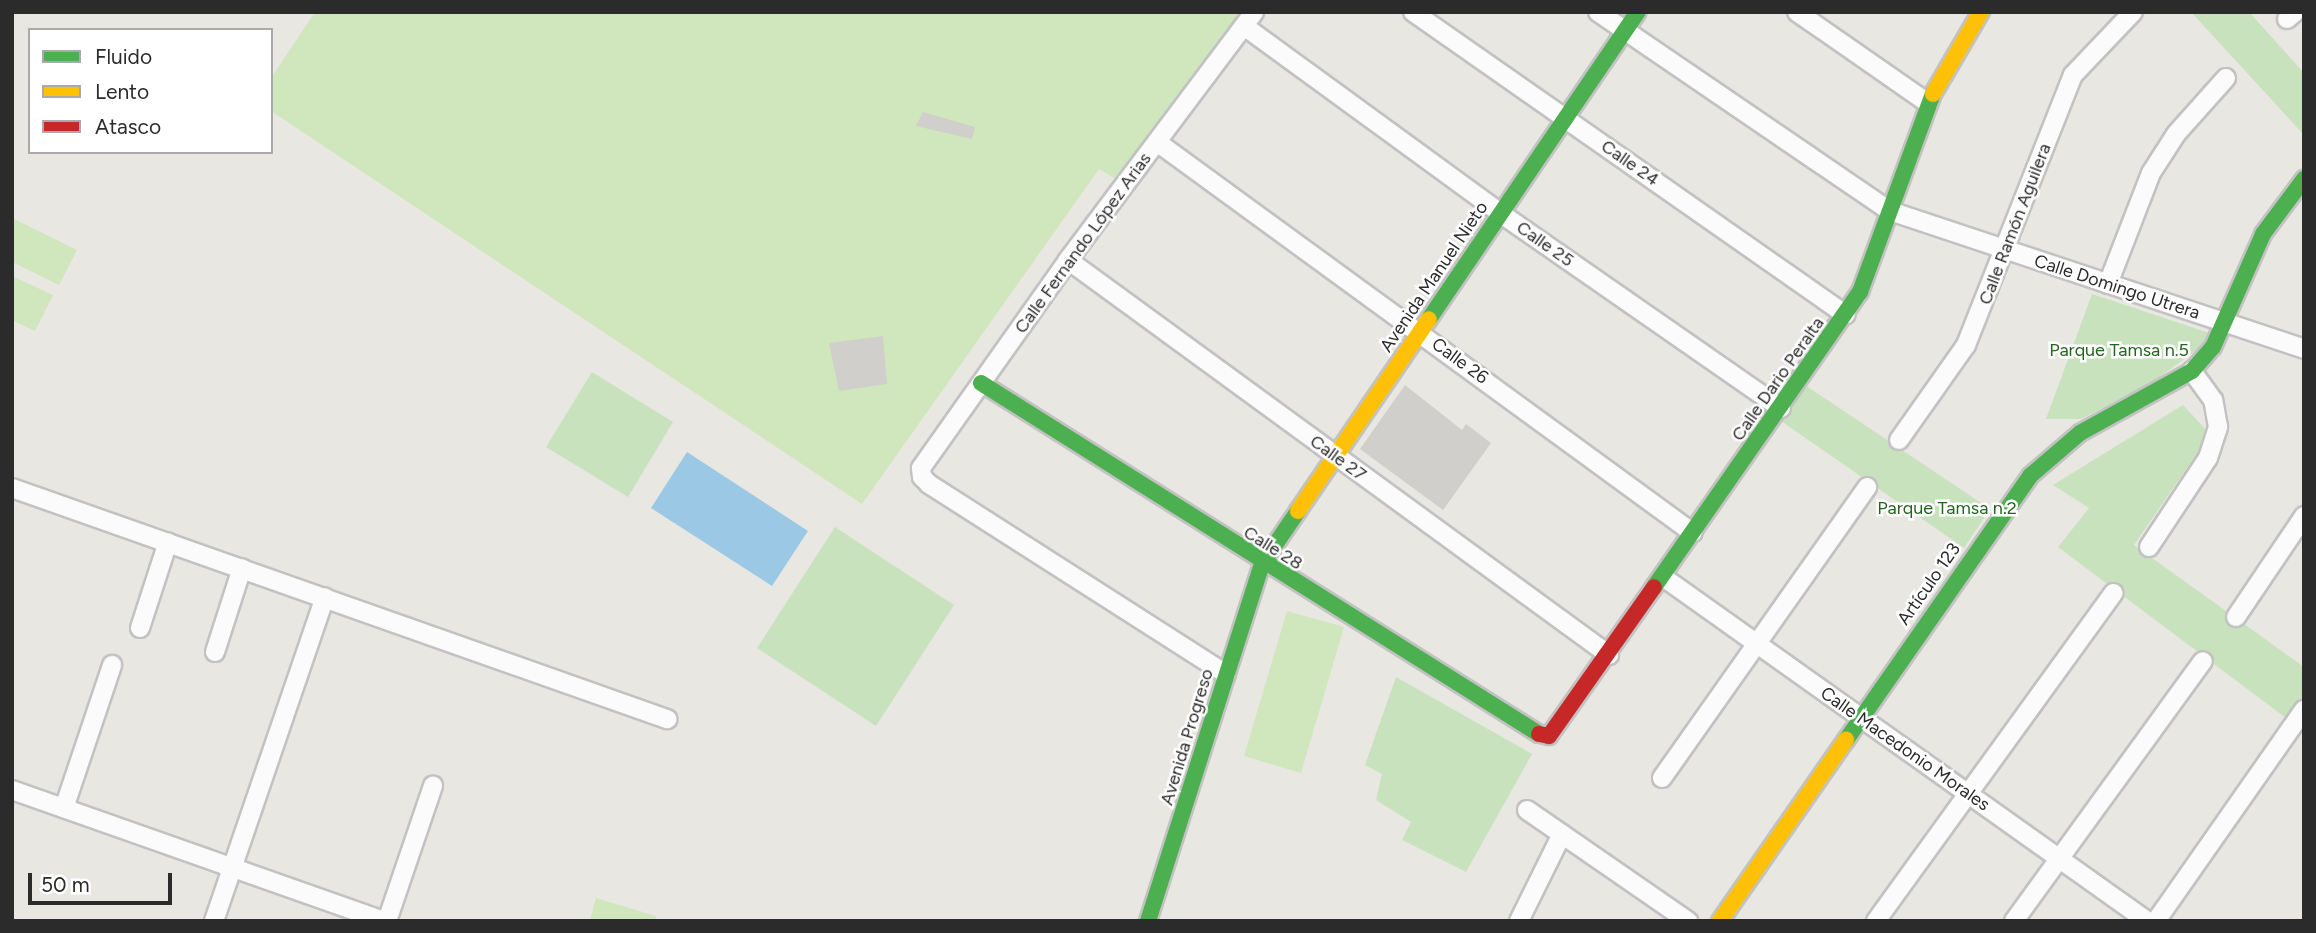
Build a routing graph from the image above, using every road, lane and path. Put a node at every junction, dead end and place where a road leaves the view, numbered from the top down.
1 (1413, 12) edge
2 (1598, 12) edge
3 (1637, 12) edge
4 (1797, 12) edge
5 (1981, 12) edge
6 (2133, 12) edge
7 (1249, 19) edge
8 (1625, 30) junction
9 (2226, 78) dead end
10 (1928, 103) junction
11 (1566, 118) junction
12 (1157, 142) junction
13 (2304, 179) edge
14 (1890, 211) junction
15 (1500, 214) junction
16 (2004, 249) junction
17 (1068, 260) junction
18 (2108, 284) junction
19 (1846, 315) junction
20 (2226, 323) junction
21 (1420, 332) junction
22 (2304, 349) edge
23 (2192, 371) junction
24 (981, 383) junction
25 (1781, 408) junction
26 (1899, 440) dead end
27 (1335, 456) junction
28 (1867, 486) dead end
29 (12, 488) edge
30 (2304, 516) edge
31 (1693, 533) junction
32 (168, 542) junction
33 (2149, 547) dead end
34 (1262, 564) junction
35 (242, 568) junction
36 (1662, 577) junction
37 (2113, 593) dead end
38 (325, 597) junction
39 (2236, 617) dead end
40 (140, 628) dead end
41 (1756, 644) junction
42 (215, 653) dead end
43 (1609, 655) junction
44 (2203, 661) dead end
45 (112, 665) dead end
46 (1226, 674) junction
47 (2304, 710) edge
48 (1859, 716) junction
49 (667, 719) dead end
50 (1549, 736) joint
51 (1662, 778) dead end
52 (433, 786) dead end
53 (12, 790) edge
54 (1966, 793) junction
55 (64, 808) junction
56 (1527, 810) dead end
57 (1562, 834) junction
58 (2059, 858) junction
59 (232, 866) junction
60 (214, 921) edge
61 (386, 921) edge
62 (1148, 921) edge
63 (1519, 921) edge
64 (1688, 921) edge
65 (1720, 921) edge
66 (1875, 921) edge
67 (2014, 921) edge
68 (2147, 921) edge
69 (2156, 921) edge

1 - 11 street, Calle 24
2 - 8 street, Calle Domingo Utrera
3 - 8 street, Avenida Manuel Nieto
4 - 10 street
5 - 10 street, Calle Dario Peralta
6 - 16 street, Calle Ramón Aguilera
7 - 12 street, Calle Fernando López Arias
7 - 15 street, Calle 25
8 - 11 street, Avenida Manuel Nieto
8 - 14 street, Calle Domingo Utrera
9 - 18 street
10 - 14 street, Calle Dario Peralta
11 - 15 street, Avenida Manuel Nieto
11 - 19 street, Calle 24
12 - 17 street, Calle Fernando López Arias
12 - 21 street, Calle 26
13 - 20 street, Artículo 123
14 - 16 street, Calle Domingo Utrera
14 - 19 street, Calle Dario Peralta
15 - 21 street, Avenida Manuel Nieto
15 - 25 street, Calle 25
16 - 18 street, Calle Domingo Utrera
16 - 26 street, Calle Ramón Aguilera
17 - 24 street, Calle Fernando López Arias
17 - 27 street, Calle 27
18 - 20 street, Calle Domingo Utrera
19 - 25 street, Calle Dario Peralta
20 - 22 street, Calle Domingo Utrera
20 - 23 street, Artículo 123
21 - 27 street, Avenida Manuel Nieto
21 - 31 street, Calle 26
23 - 33 street
23 - 48 street, Artículo 123
24 - 34 street, Calle 28
24 - 46 street, Calle Fernando López Arias
25 - 31 street, Calle Dario Peralta
27 - 34 street, Avenida Manuel Nieto
27 - 43 street, Calle 27
28 - 41 street
29 - 32 street
30 - 39 street
31 - 36 street, Calle Dario Peralta
32 - 35 street
32 - 40 street
34 - 46 street, Avenida Progreso
34 - 50 street, Calle 28
35 - 38 street
35 - 42 street
36 - 41 street, Calle Macedonio Morales
36 - 43 street, Calle Dario Peralta
37 - 54 street
38 - 49 street
38 - 59 street
41 - 48 street, Calle Macedonio Morales
41 - 51 street
43 - 50 street, Calle Dario Peralta
44 - 58 street
45 - 55 street
46 - 62 street, Avenida Progreso
47 - 69 street
48 - 54 street, Calle Macedonio Morales
48 - 65 street, Artículo 123
52 - 61 street
53 - 55 street
54 - 58 street, Calle Macedonio Morales
54 - 66 street
55 - 59 street
56 - 57 street
57 - 63 street
57 - 64 street
58 - 67 street
58 - 68 street, Calle Macedonio Morales
59 - 60 street
59 - 61 street

